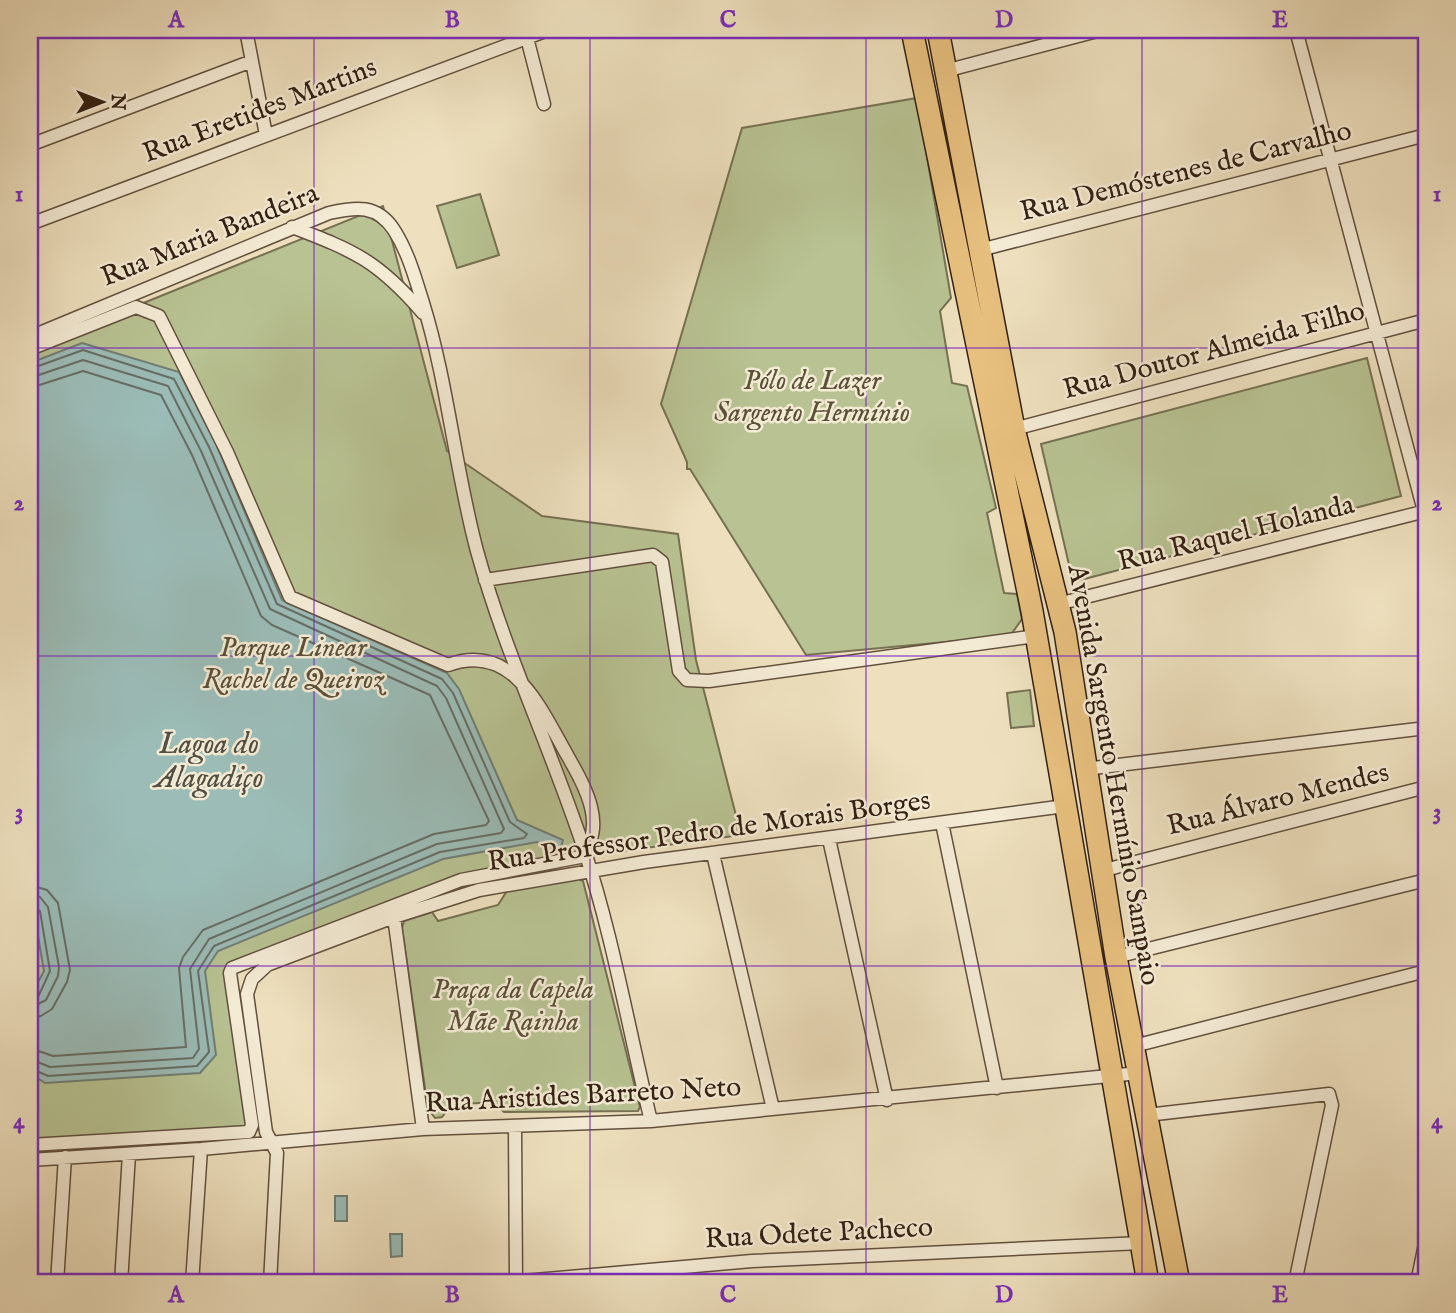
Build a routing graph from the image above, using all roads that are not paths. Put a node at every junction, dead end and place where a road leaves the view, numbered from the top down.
1 (246, 30) edge
2 (548, 30) edge
3 (912, 30) edge
4 (938, 30) edge
5 (1101, 30) edge
6 (1296, 30) edge
7 (526, 34) edge
8 (252, 61) junction
9 (945, 71) junction
10 (544, 104) dead end
11 (267, 135) junction
12 (1426, 135) edge
13 (30, 145) edge
14 (1330, 160) junction
15 (30, 224) edge
16 (292, 227) junction
17 (981, 250) junction
18 (957, 256) junction
19 (428, 319) junction
20 (1426, 320) edge
21 (1377, 334) junction
22 (30, 337) edge
23 (30, 349) edge
24 (1014, 429) junction
25 (1425, 511) edge
26 (485, 580) junction
27 (1058, 604) junction
28 (1036, 636) junction
29 (520, 682) junction
30 (1426, 728) edge
31 (1085, 769) junction
32 (1426, 787) edge
33 (1065, 806) junction
34 (942, 823) junction
35 (829, 839) junction
36 (585, 851) junction
37 (713, 853) junction
38 (591, 869) junction
39 (1101, 871) junction
40 (1426, 880) edge
41 (394, 917) junction
42 (1116, 957) junction
43 (1426, 971) edge
44 (1134, 1046) junction
45 (1139, 1073) junction
46 (1111, 1076) junction
47 (997, 1088) junction
48 (887, 1100) junction
49 (774, 1109) junction
50 (1147, 1115) junction
51 (651, 1121) junction
52 (515, 1127) junction
53 (424, 1129) junction
54 (272, 1143) junction
55 (30, 1145) edge
56 (201, 1149) junction
57 (129, 1154) junction
58 (65, 1157) junction
59 (30, 1160) edge
60 (1426, 1239) edge
61 (1141, 1243) junction
62 (516, 1282) edge
63 (57, 1283) edge
64 (121, 1283) edge
65 (192, 1283) edge
66 (270, 1283) edge
67 (501, 1283) edge
68 (1148, 1283) edge
69 (1179, 1283) edge
70 (1295, 1283) edge
71 (1417, 1283) edge

1 - 8 street
2 - 7 street, Rua Eretides Martins
3 - 18 main road, Avenida Sargento Hermínio Sampaio
4 - 9 main road, Avenida Sargento Hermínio Sampaio
5 - 9 street
6 - 14 street
7 - 10 street
7 - 11 street, Rua Eretides Martins
8 - 11 street
8 - 13 street
9 - 17 main road, Avenida Sargento Hermínio Sampaio
11 - 15 street, Rua Eretides Martins
12 - 14 street, Rua Demóstenes de Carvalho
14 - 17 street, Rua Demóstenes de Carvalho
14 - 21 street
16 - 19 street
16 - 19 street, Rua Maria Bandeira
16 - 22 street, Rua Maria Bandeira
17 - 18 street, Rua Demóstenes de Carvalho
17 - 24 main road, Avenida Sargento Hermínio Sampaio
18 - 28 main road, Avenida Sargento Hermínio Sampaio
19 - 26 street, Rua Maria Bandeira
20 - 21 street, Rua Doutor Almeida Filho
21 - 24 street, Rua Doutor Almeida Filho
21 - 25 street
23 - 29 street
24 - 27 main road, Avenida Sargento Hermínio Sampaio
25 - 27 street, Rua Raquel Holanda
26 - 28 street
26 - 29 street, Rua Maria Bandeira
27 - 31 main road, Avenida Sargento Hermínio Sampaio
28 - 33 main road, Avenida Sargento Hermínio Sampaio
29 - 36 street, Rua Maria Bandeira
29 - 36 street
30 - 31 street
31 - 39 main road, Avenida Sargento Hermínio Sampaio
32 - 39 street, Rua Álvaro Mendes
33 - 34 street, Rua Professor Pedro de Morais Borges
33 - 46 main road, Avenida Sargento Hermínio Sampaio
34 - 35 street, Rua Professor Pedro de Morais Borges
34 - 47 street
35 - 37 street, Rua Professor Pedro de Morais Borges
35 - 48 street
36 - 38 street, Rua Maria Bandeira
36 - 55 street
37 - 38 street, Rua Professor Pedro de Morais Borges
37 - 49 street
38 - 41 street, Rua Professor Pedro de Morais Borges
38 - 51 street, Rua Maria Bandeira
39 - 42 main road, Avenida Sargento Hermínio Sampaio
40 - 42 street
41 - 53 street
41 - 54 street, Rua Professor Pedro de Morais Borges
42 - 44 main road, Avenida Sargento Hermínio Sampaio
43 - 44 street
44 - 45 main road, Avenida Sargento Hermínio Sampaio
45 - 46 street, Rua Aristides Barreto Neto
45 - 50 main road, Avenida Sargento Hermínio Sampaio
46 - 47 street, Rua Aristides Barreto Neto
46 - 61 main road, Avenida Sargento Hermínio Sampaio
47 - 48 street, Rua Aristides Barreto Neto
48 - 49 street, Rua Aristides Barreto Neto
49 - 51 street, Rua Aristides Barreto Neto
50 - 69 main road, Avenida Sargento Hermínio Sampaio
50 - 70 street
51 - 52 street, Rua Aristides Barreto Neto
52 - 53 street, Rua Aristides Barreto Neto
52 - 62 street
53 - 54 street, Rua Aristides Barreto Neto
54 - 56 street, Rua Aristides Barreto Neto
54 - 66 street
56 - 57 street, Rua Aristides Barreto Neto
56 - 65 street
57 - 58 street, Rua Aristides Barreto Neto
57 - 64 street
58 - 59 street, Rua Aristides Barreto Neto
58 - 63 street
60 - 71 street
61 - 62 street, Rua Odete Pacheco
61 - 68 main road, Avenida Sargento Hermínio Sampaio
62 - 67 street, Rua Odete Pacheco

